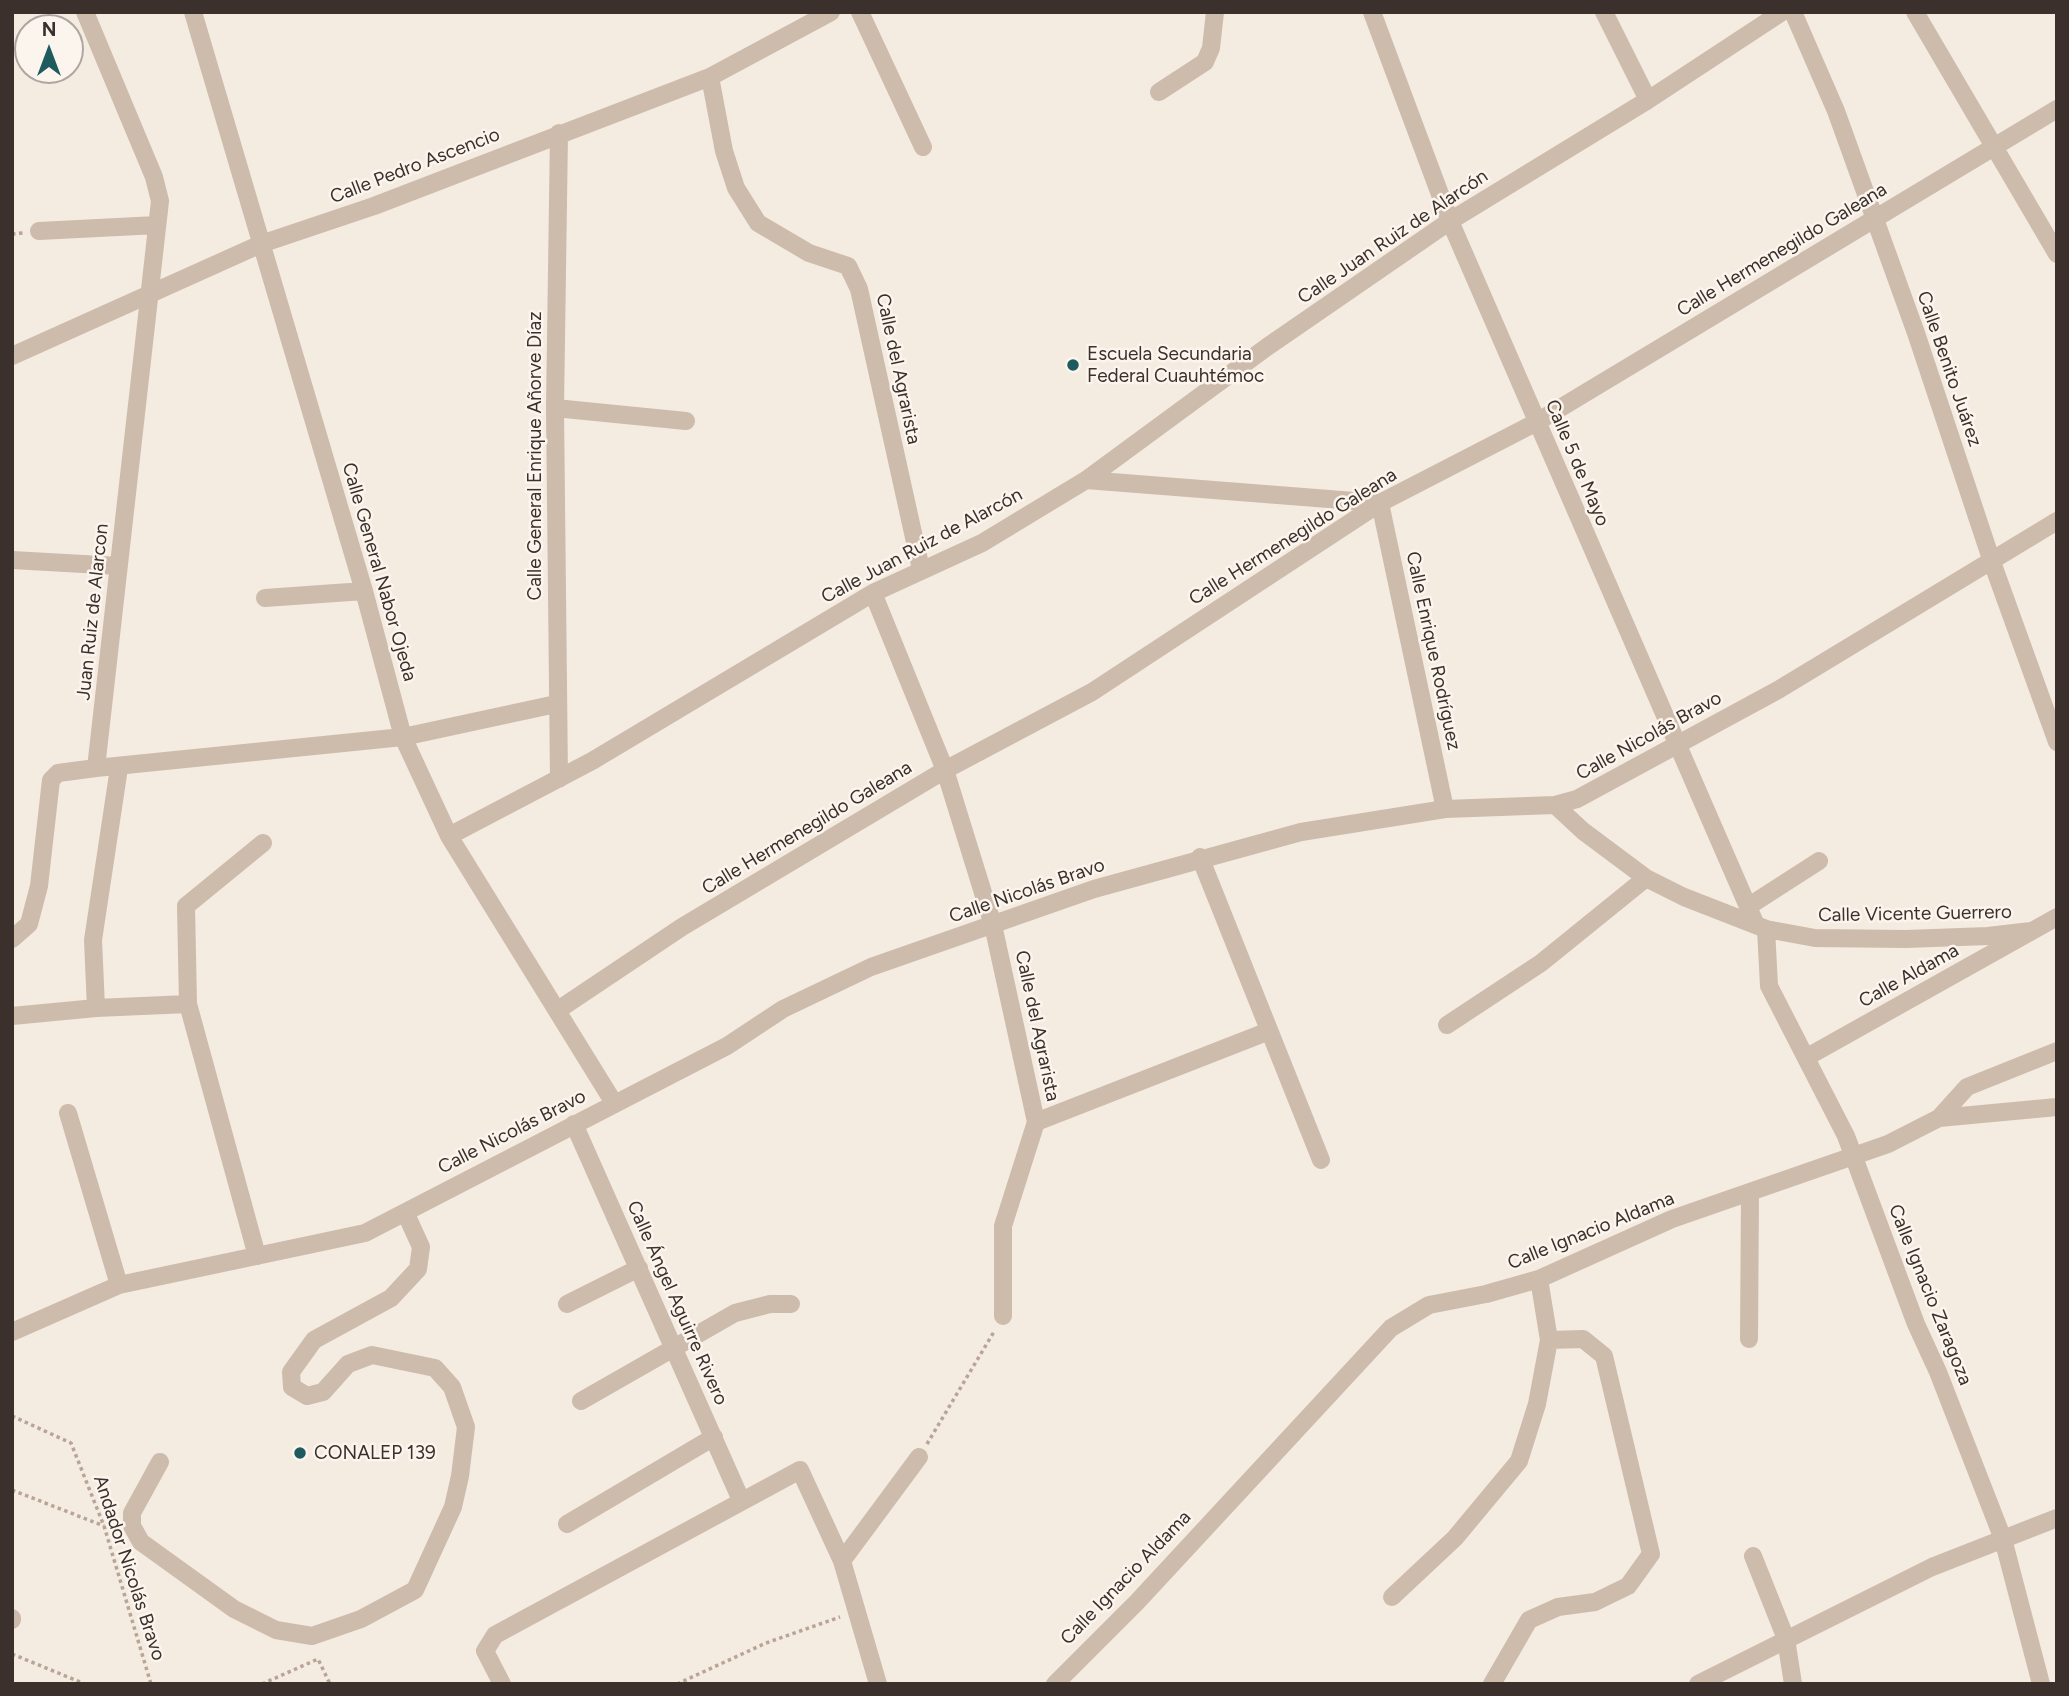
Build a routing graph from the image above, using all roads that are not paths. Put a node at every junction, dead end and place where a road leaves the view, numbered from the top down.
1 (85, 12) edge
2 (193, 12) edge
3 (831, 12) edge
4 (860, 12) edge
5 (1215, 12) edge
6 (1372, 12) edge
7 (1604, 12) edge
8 (1782, 12) edge
9 (1793, 12) edge
10 (1915, 12) edge
11 (710, 77) junction
12 (1159, 92) dead end
13 (1648, 100) junction
14 (2057, 109) edge
15 (559, 133) junction
16 (1996, 145) junction
17 (923, 147) dead end
18 (1874, 220) junction
19 (1450, 221) junction
20 (157, 225) junction
21 (38, 232) dead end
22 (261, 244) junction
23 (2057, 254) edge
24 (151, 294) junction
25 (12, 356) edge
26 (555, 408) junction
27 (686, 421) dead end
28 (1536, 422) junction
29 (1086, 480) junction
30 (1380, 503) junction
31 (2057, 521) edge
32 (12, 560) edge
33 (1992, 562) junction
34 (119, 566) junction
35 (921, 569) junction
36 (364, 591) junction
37 (873, 593) junction
38 (265, 598) dead end
39 (556, 704) junction
40 (403, 737) junction
41 (2057, 742) edge
42 (1675, 744) junction
43 (96, 768) junction
44 (119, 768) junction
45 (945, 770) junction
46 (559, 779) junction
47 (1555, 805) junction
48 (1445, 809) junction
49 (449, 836) junction
50 (263, 843) dead end
51 (1200, 858) junction
52 (1819, 861) dead end
53 (1646, 878) junction
54 (1749, 906) junction
55 (2057, 917) edge
56 (993, 925) junction
57 (1761, 927) junction
58 (2031, 932) junction
59 (12, 939) edge
60 (188, 1004) junction
61 (96, 1008) junction
62 (558, 1010) junction
63 (12, 1016) edge
64 (1447, 1025) dead end
65 (1269, 1031) junction
66 (2057, 1051) edge
67 (1807, 1057) junction
68 (614, 1103) junction
69 (2057, 1107) edge
70 (68, 1113) dead end
71 (1939, 1118) junction
72 (1037, 1122) junction
73 (574, 1124) junction
74 (1853, 1157) junction
75 (1321, 1160) dead end
76 (1750, 1194) junction
77 (406, 1214) junction
78 (257, 1256) junction
79 (639, 1268) junction
80 (1539, 1279) junction
81 (119, 1285) junction
82 (567, 1304) dead end
83 (790, 1304) dead end
84 (1003, 1316) road end
85 (12, 1332) edge
86 (1749, 1339) dead end
87 (1549, 1340) junction
88 (676, 1347) junction
89 (581, 1401) dead end
90 (714, 1437) junction
91 (919, 1457) road end
92 (160, 1461) dead end
93 (741, 1500) junction
94 (2057, 1518) edge
95 (568, 1524) dead end
96 (2003, 1539) junction
97 (1753, 1556) dead end
98 (842, 1562) junction
99 (1392, 1597) dead end
100 (1786, 1639) junction
101 (502, 1684) edge
102 (878, 1684) edge
103 (1055, 1684) edge
104 (1492, 1684) edge
105 (1698, 1684) edge
106 (1793, 1684) edge
107 (2041, 1684) edge

1 - 20 street, Juan Ruiz de Alarcon
2 - 22 street, Calle General Nabor Ojeda
3 - 11 street, Calle Pedro Ascencio
4 - 17 street
5 - 12 street
6 - 19 street, Calle 5 de Mayo
7 - 13 street
8 - 13 street, Calle Juan Ruiz de Alarcón
9 - 18 street, Calle Benito Juárez
10 - 16 street
11 - 15 street, Calle Pedro Ascencio
11 - 35 street, Calle del Agrarista
13 - 19 street, Calle Juan Ruiz de Alarcón
14 - 16 street, Calle Hermenegildo Galeana
15 - 22 street, Calle Pedro Ascencio
15 - 26 street, Calle General Enrique Añorve Díaz
16 - 18 street, Calle Hermenegildo Galeana
16 - 23 street
18 - 28 street, Calle Hermenegildo Galeana
18 - 33 street, Calle Benito Juárez
19 - 28 street, Calle 5 de Mayo
19 - 29 street, Calle Juan Ruiz de Alarcón
20 - 21 street
20 - 24 street, Juan Ruiz de Alarcon
22 - 24 street, Calle Pedro Ascencio
22 - 36 street, Calle General Nabor Ojeda
24 - 25 street, Calle Pedro Ascencio
24 - 34 street, Juan Ruiz de Alarcon
26 - 27 street
26 - 39 street, Calle General Enrique Añorve Díaz
28 - 30 street, Calle Hermenegildo Galeana
28 - 42 street, Calle 5 de Mayo
29 - 30 street
29 - 35 street, Calle Juan Ruiz de Alarcón
30 - 45 street, Calle Hermenegildo Galeana
30 - 48 street, Calle Enrique Rodríguez
31 - 33 street, Calle Nicolás Bravo
32 - 34 street
33 - 41 street, Calle Benito Juárez
33 - 42 street, Calle Nicolás Bravo
34 - 43 street, Juan Ruiz de Alarcon
35 - 37 street, Calle Juan Ruiz de Alarcón
36 - 38 street
36 - 40 street, Calle General Nabor Ojeda
37 - 45 street, Calle del Agrarista
37 - 46 street, Calle Juan Ruiz de Alarcón
39 - 40 street
39 - 46 street, Calle General Enrique Añorve Díaz
40 - 44 street
40 - 49 street, Calle General Nabor Ojeda
42 - 47 street, Calle Nicolás Bravo
42 - 54 street, Calle 5 de Mayo
43 - 44 street
43 - 59 street
44 - 61 street
45 - 56 street, Calle del Agrarista
45 - 62 street, Calle Hermenegildo Galeana
46 - 49 street, Calle Juan Ruiz de Alarcón
47 - 48 street, Calle Nicolás Bravo
47 - 53 street, Calle Vicente Guerrero
48 - 51 street, Calle Nicolás Bravo
49 - 62 street, Calle General Nabor Ojeda
50 - 60 street
51 - 56 street, Calle Nicolás Bravo
51 - 65 street
52 - 54 street
53 - 57 street, Calle Vicente Guerrero
53 - 64 street
54 - 57 street, Calle 5 de Mayo
55 - 58 street, Calle Vicente Guerrero
56 - 68 street, Calle Nicolás Bravo
56 - 72 street, Calle del Agrarista
57 - 58 street, Calle Vicente Guerrero
57 - 67 street, Calle Ignacio Zaragoza
58 - 67 street, Calle Aldama
60 - 61 street
60 - 78 street
61 - 63 street
62 - 68 street, Calle General Nabor Ojeda
65 - 72 street
65 - 75 street
66 - 71 street, Calle Ignacio Aldama
67 - 74 street, Calle Ignacio Zaragoza
68 - 73 street, Calle Nicolás Bravo
69 - 71 street
70 - 81 street
71 - 74 street, Calle Ignacio Aldama
72 - 84 street, Calle del Agrarista
73 - 77 street, Calle Nicolás Bravo
73 - 79 street, Calle Ángel Aguirre Rivero
74 - 76 street, Calle Ignacio Aldama
74 - 96 street, Calle Ignacio Zaragoza
76 - 80 street, Calle Ignacio Aldama
76 - 86 street
77 - 78 street, Calle Nicolás Bravo
77 - 92 street
78 - 81 street, Calle Nicolás Bravo
79 - 82 street
79 - 88 street, Calle Ángel Aguirre Rivero
80 - 87 street
80 - 103 street, Calle Ignacio Aldama
81 - 85 street, Calle Nicolás Bravo
83 - 88 street
87 - 99 street
87 - 104 street
88 - 89 street
88 - 90 street, Calle Ángel Aguirre Rivero
90 - 93 street, Calle Ángel Aguirre Rivero
90 - 95 street
91 - 98 street
93 - 98 street
93 - 101 street
94 - 96 street
96 - 100 street
96 - 107 street, Calle Ignacio Zaragoza
97 - 100 street
98 - 102 street
100 - 105 street
100 - 106 street

